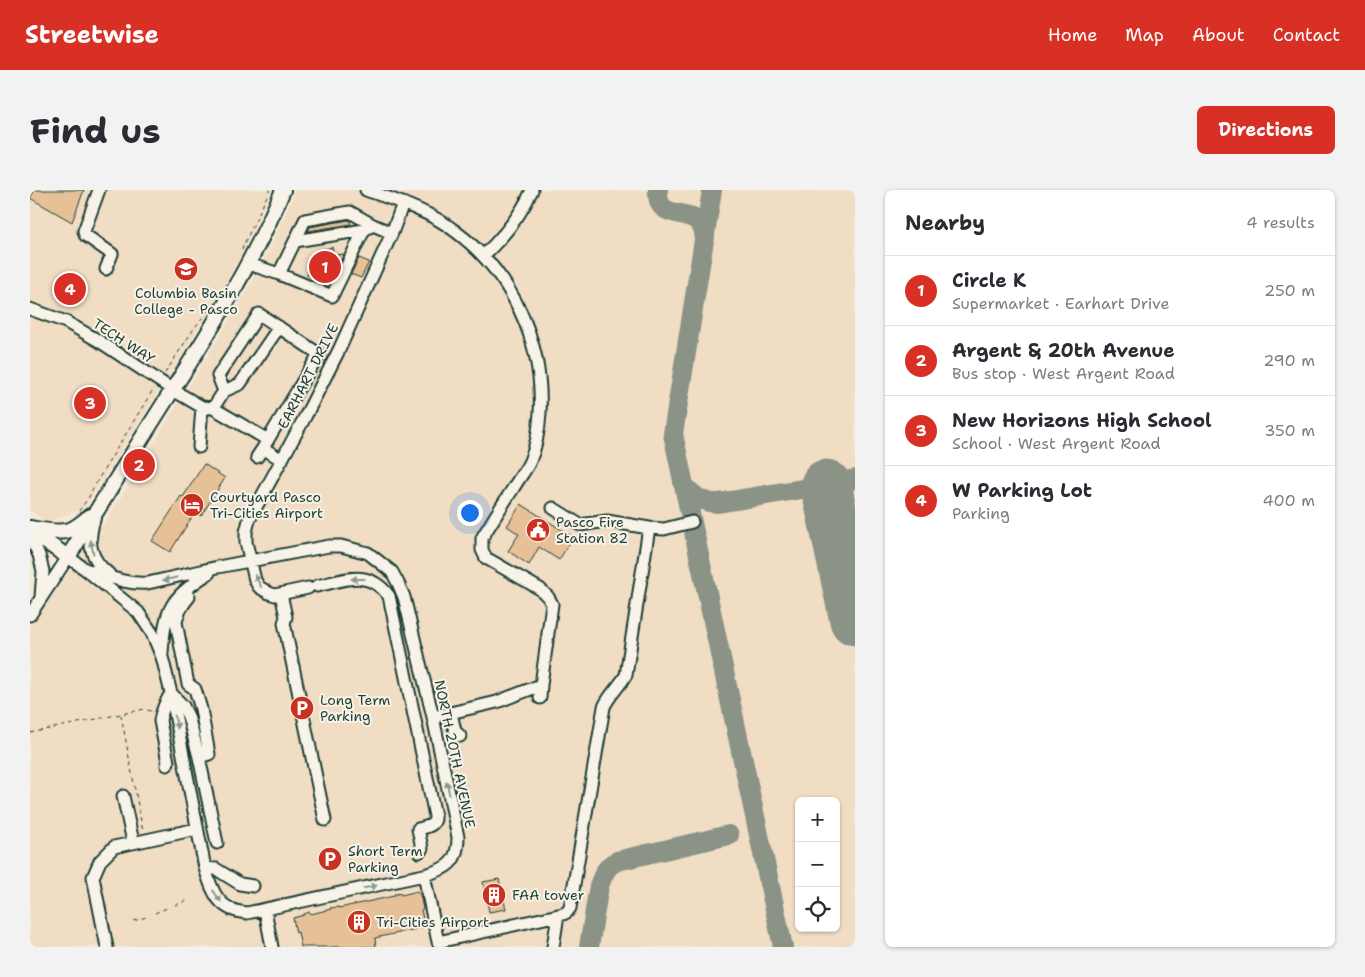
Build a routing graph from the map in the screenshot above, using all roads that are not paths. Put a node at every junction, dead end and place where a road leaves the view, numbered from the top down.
1 (99, 190) edge
2 (283, 190) edge
3 (366, 190) edge
4 (532, 190) edge
5 (404, 203) junction
6 (368, 227) junction
7 (392, 233) junction
8 (295, 241) junction
9 (483, 256) junction
10 (245, 260) junction
11 (106, 269) dead end
12 (279, 274) junction
13 (30, 309) edge
14 (279, 328) junction
15 (173, 390) junction
16 (224, 391) junction
17 (208, 407) junction
18 (199, 447) dead end
19 (263, 449) junction
20 (282, 460) junction
21 (553, 508) dead end
22 (96, 511) junction
23 (692, 522) dead end
24 (649, 528) junction
25 (30, 529) edge
26 (30, 536) edge
27 (68, 557) junction
28 (250, 561) junction
29 (218, 567) junction
30 (85, 569) junction
31 (112, 577) junction
32 (281, 594) junction
33 (189, 597) dead end
34 (41, 598) junction
35 (30, 615) edge
36 (162, 657) junction
37 (540, 685) junction
38 (171, 694) junction
39 (540, 698) dead end
40 (433, 717) junction
41 (199, 757) junction
42 (167, 765) dead end
43 (124, 796) dead end
44 (325, 820) dead end
45 (197, 829) junction
46 (133, 842) junction
47 (217, 843) dead end
48 (419, 852) dead end
49 (204, 868) junction
50 (424, 875) junction
51 (253, 886) dead end
52 (265, 910) junction
53 (558, 915) junction
54 (107, 947) edge
55 (272, 947) edge
56 (553, 947) edge

1 - 11 street
2 - 10 main road
3 - 5 street
4 - 9 street
5 - 7 street, EARHART DRIVE
5 - 9 street
6 - 7 street
6 - 8 street
6 - 8 street
6 - 12 street
7 - 20 street, EARHART DRIVE
8 - 12 street
9 - 37 street
10 - 12 street
10 - 15 main road
13 - 15 street, TECH WAY
14 - 16 street
14 - 16 street
14 - 19 street
15 - 17 street, TECH WAY
15 - 22 main road
16 - 17 street
17 - 18 street
17 - 19 street, TECH WAY
19 - 20 street, TECH WAY
20 - 28 street, EARHART DRIVE
21 - 24 street
22 - 25 main road
22 - 27 main road
31 -> 22 street
23 - 24 street
24 - 53 street
25 - 27 main road
26 - 34 street
27 - 30 street, NORTH 20TH AVENUE
27 - 34 street
28 - 29 street, NORTH 20TH AVENUE
32 -> 28 street, EARHART DRIVE
28 - 40 street, NORTH 20TH AVENUE
29 -> 31 street, NORTH 20TH AVENUE
29 - 36 street
30 - 31 street, NORTH 20TH AVENUE
30 - 36 street, NORTH 20TH AVENUE
32 - 44 street
48 -> 32 street
33 - 41 street
34 - 35 street
36 - 38 street, NORTH 20TH AVENUE
37 - 39 street
37 - 40 street
38 - 41 street
38 - 42 street
38 -> 45 street, NORTH 20TH AVENUE
50 -> 40 street, NORTH 20TH AVENUE
41 - 47 street
43 - 46 street
45 - 46 street
45 - 49 street, NORTH 20TH AVENUE
46 - 54 street
49 - 51 street
49 -> 52 street, NORTH 20TH AVENUE
52 -> 50 street, NORTH 20TH AVENUE
50 - 53 street
52 - 55 street
53 - 56 street

